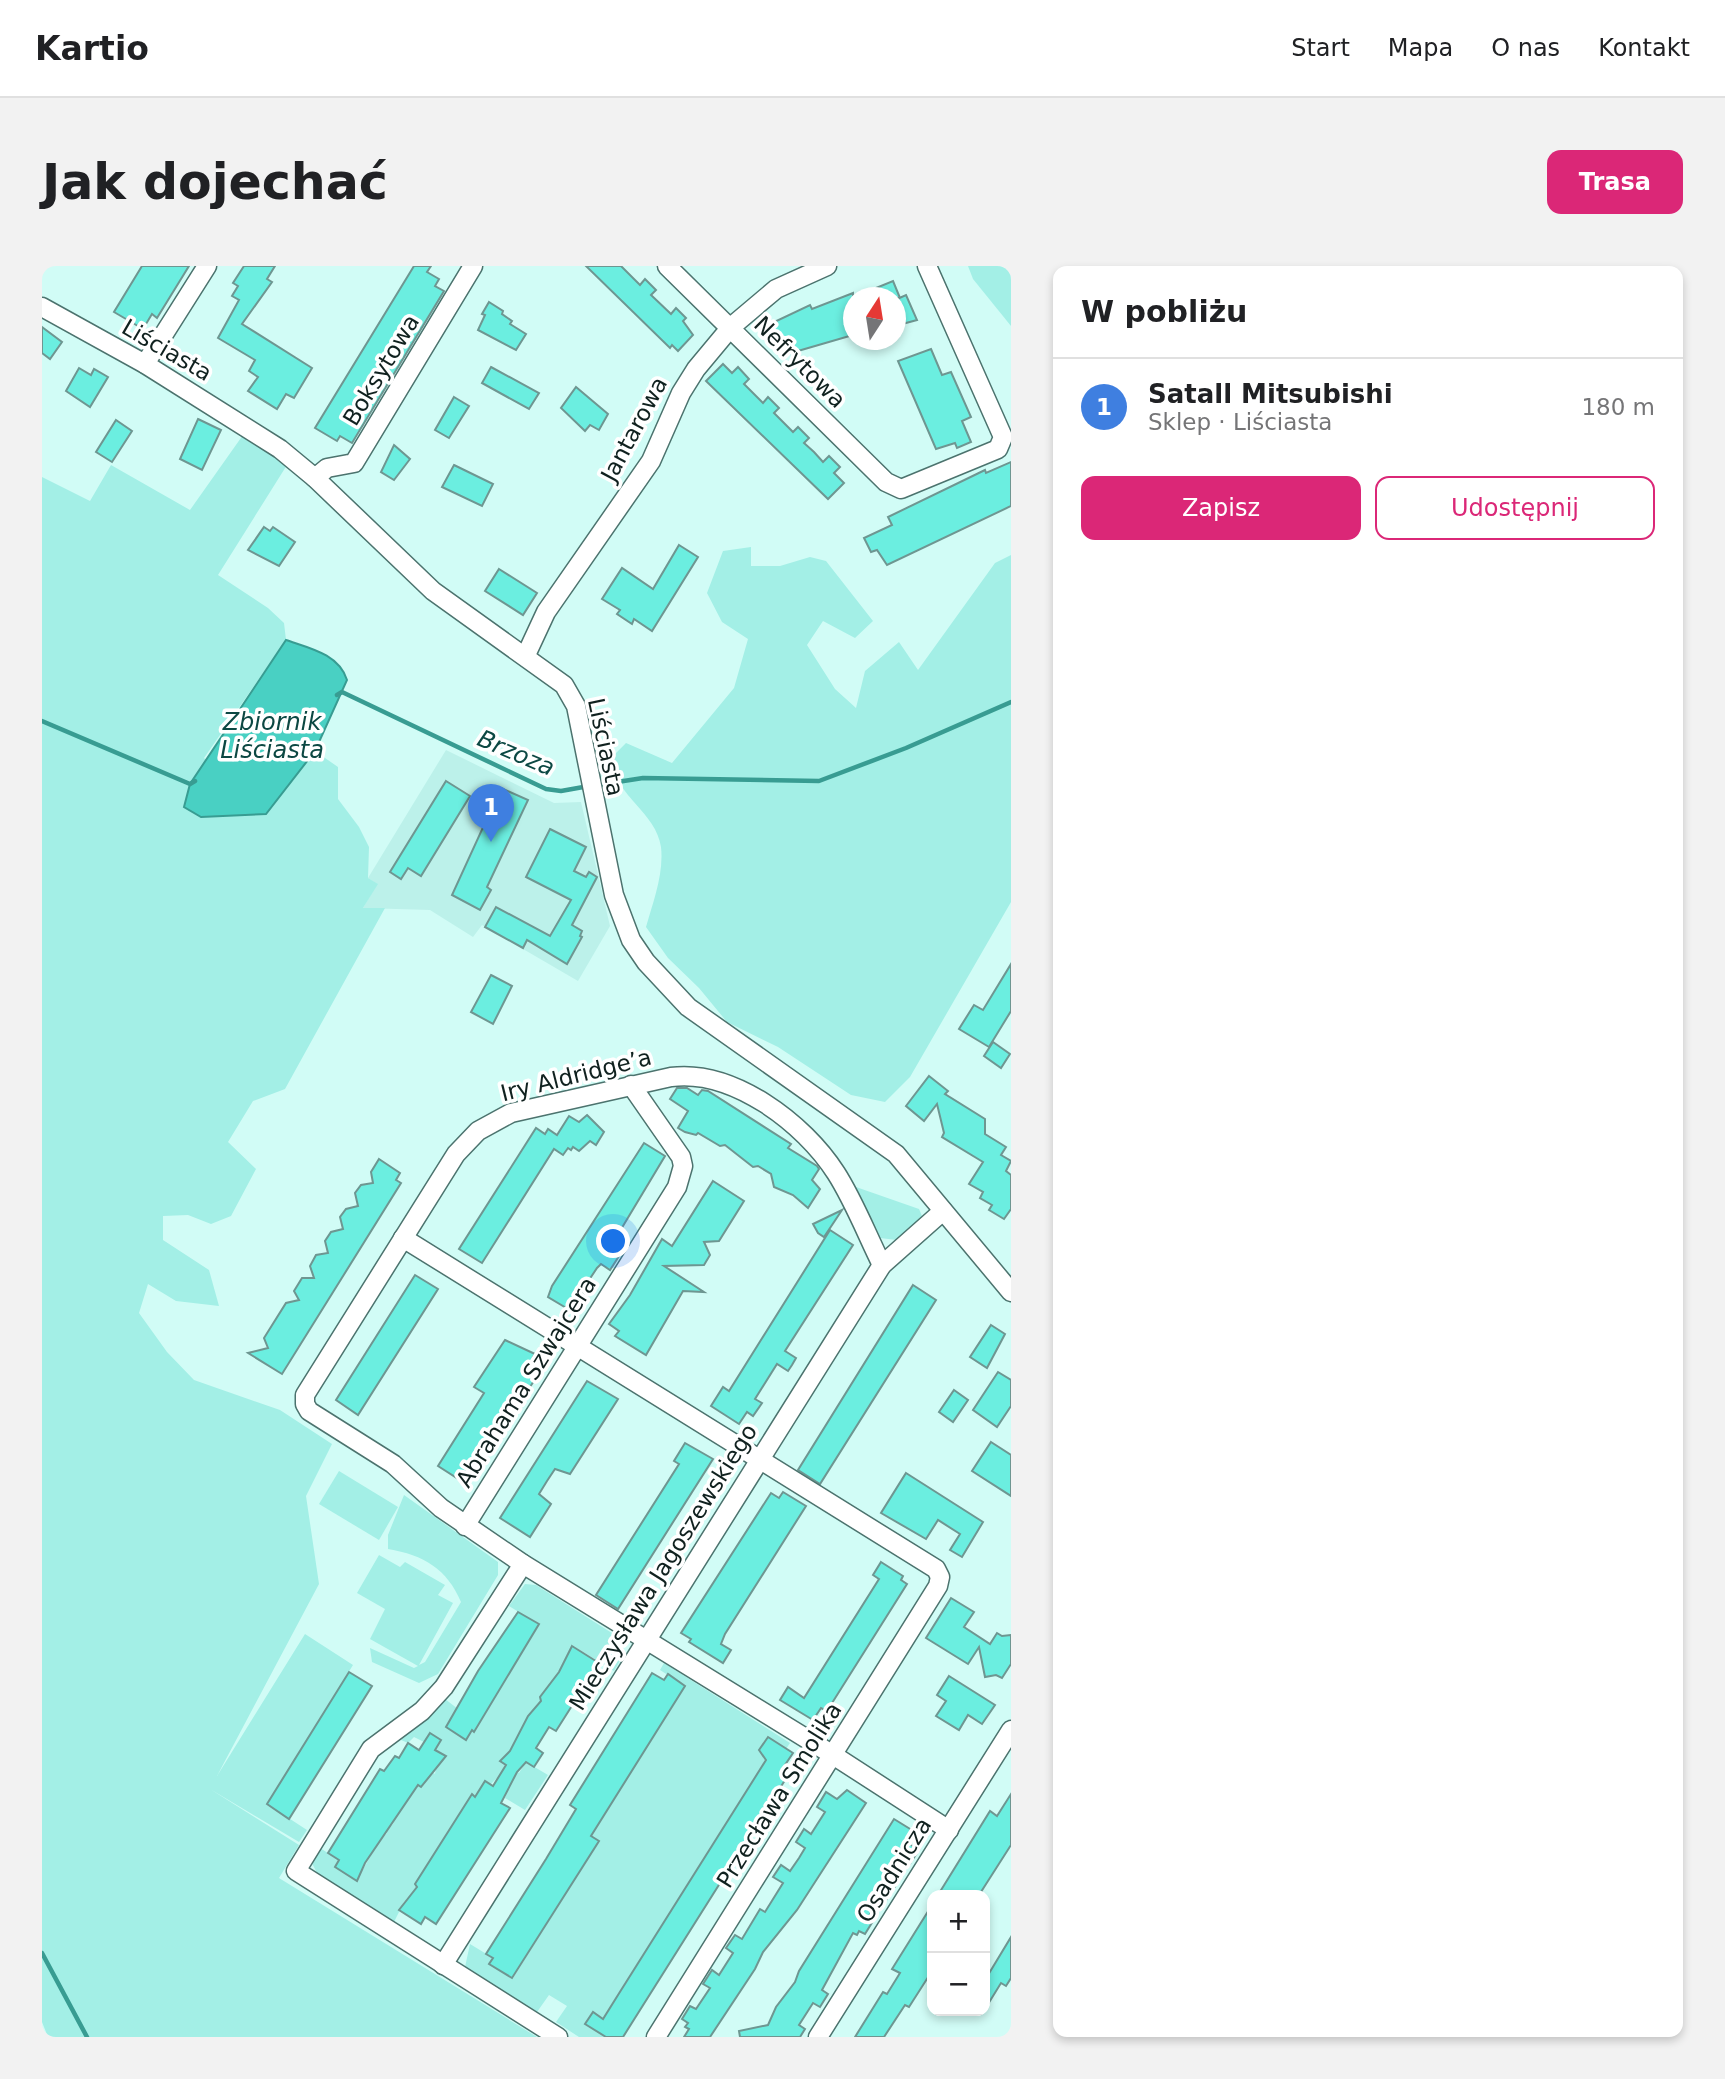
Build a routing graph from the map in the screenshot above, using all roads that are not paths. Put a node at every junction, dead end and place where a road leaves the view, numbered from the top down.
1 (207, 266) edge
2 (473, 266) edge
3 (667, 266) edge
4 (827, 266) edge
5 (927, 266) edge
6 (42, 307) edge
7 (731, 327) junction
8 (145, 364) junction
9 (315, 478) junction
10 (526, 655) junction
11 (631, 1085) junction
12 (943, 1211) junction
13 (403, 1238) junction
14 (882, 1265) junction
15 (1011, 1292) edge
16 (578, 1346) junction
17 (760, 1460) junction
18 (465, 1525) junction
19 (523, 1564) junction
20 (645, 1641) junction
21 (1011, 1730) edge
22 (833, 1755) junction
23 (949, 1830) junction
24 (443, 1965) junction
25 (558, 2037) edge
26 (656, 2037) edge
27 (818, 2037) edge

1 - 8 street
2 - 9 street, Boksytowa
3 - 7 street, Nefrytowa
4 - 7 street, Jantarowa
5 - 7 street, Nefrytowa
6 - 8 street, Liściasta
7 - 10 street, Jantarowa
8 - 9 street, Liściasta
9 - 10 street, Liściasta
10 - 12 street, Liściasta
11 - 13 street, Iry Aldridge’a
11 - 14 street, Iry Aldridge’a
11 - 16 street, Abrahama Szwajcera
12 - 14 street, Mieczysława Jagoszewskiego
12 - 15 street, Liściasta
13 - 16 street
13 - 18 street, Iry Aldridge’a
14 - 17 street, Mieczysława Jagoszewskiego
16 - 17 street
16 - 18 street, Abrahama Szwajcera
17 - 20 street, Mieczysława Jagoszewskiego
17 - 22 street, Przecława Smolika
18 - 19 street
19 - 20 street
19 - 24 street
20 - 22 street
20 - 24 street, Mieczysława Jagoszewskiego
21 - 23 street, Osadnicza
22 - 23 street
22 - 26 street, Przecława Smolika
23 - 27 street, Osadnicza
24 - 25 street

